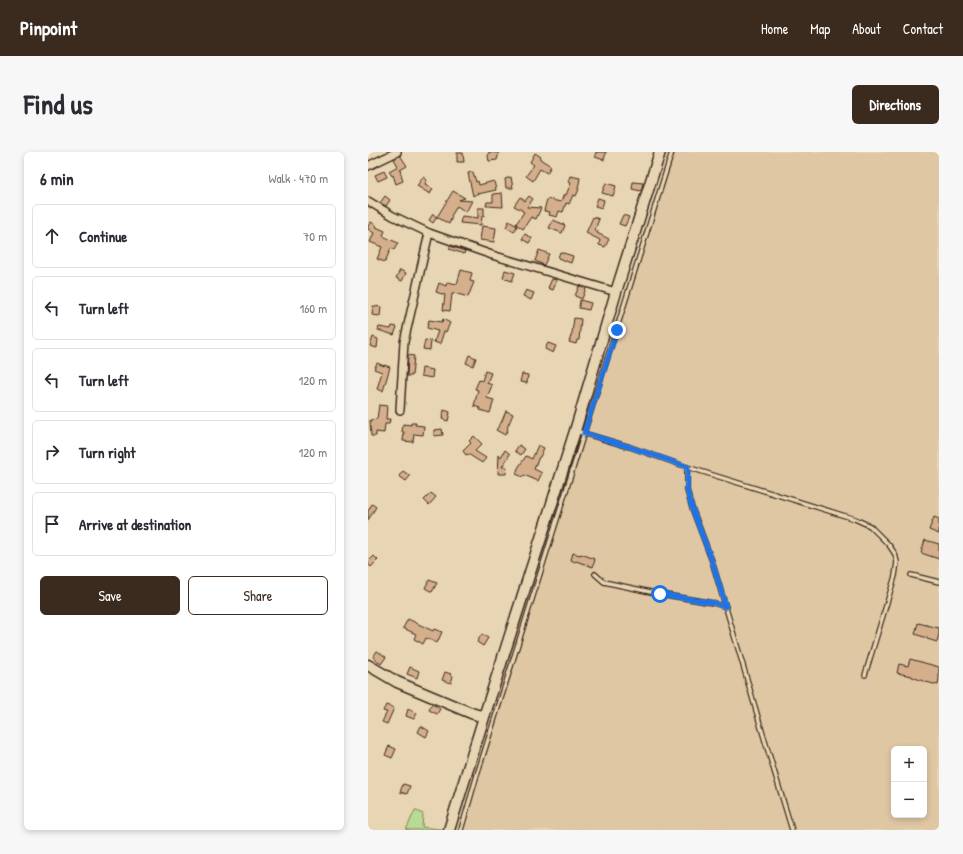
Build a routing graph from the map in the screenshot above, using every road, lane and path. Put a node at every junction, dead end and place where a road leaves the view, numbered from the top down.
1 (397, 152) edge
2 (660, 152) edge
3 (672, 152) edge
4 (368, 166) edge
5 (368, 201) edge
6 (429, 233) junction
7 (616, 292) junction
8 (400, 410) dead end
9 (580, 432) junction
10 (688, 467) junction
11 (595, 574) dead end
12 (911, 575) dead end
13 (939, 582) edge
14 (726, 607) junction
15 (368, 665) edge
16 (865, 674) dead end
17 (484, 717) junction
18 (449, 830) edge
19 (461, 830) edge
20 (792, 830) edge

1 - 4 street
2 - 7 street
3 - 9 lane
5 - 6 street
6 - 7 street
6 - 8 street
7 - 9 street
9 - 10 lane
9 - 17 street
9 - 19 lane
10 - 14 lane
10 - 16 lane
11 - 14 lane
12 - 13 lane
14 - 20 lane
15 - 17 street
17 - 18 street

